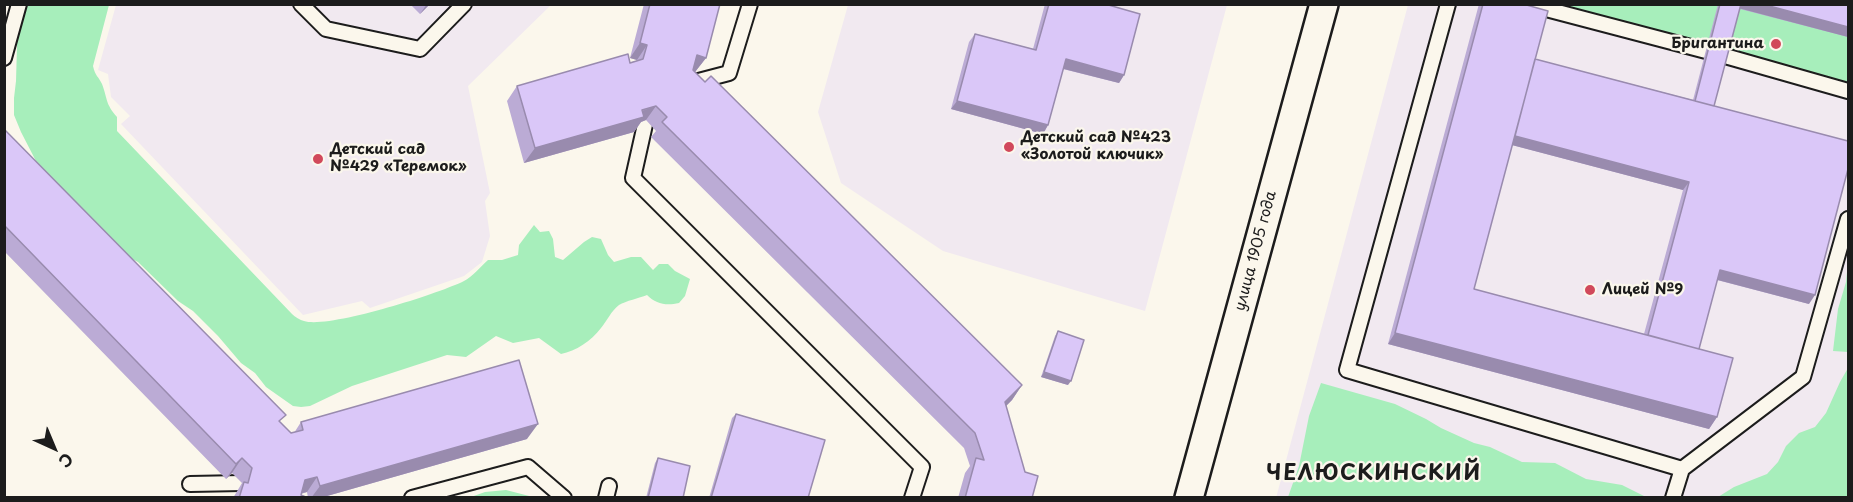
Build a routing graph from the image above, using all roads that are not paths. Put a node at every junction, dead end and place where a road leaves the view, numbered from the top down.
1 (19, 4) edge
2 (302, 4) edge
3 (464, 4) edge
4 (750, 4) edge
5 (1324, 4) edge
6 (1448, 4) edge
7 (1527, 4) edge
8 (1706, 51) edge
9 (1725, 56) edge
10 (4, 58) edge
11 (682, 85) edge
12 (1848, 91) edge
13 (646, 120) edge
14 (1848, 219) edge
15 (1682, 469) junction
16 (242, 483) edge
17 (190, 484) dead end
18 (412, 498) edge
19 (564, 498) edge
20 (912, 498) edge
21 (1189, 498) edge
22 (1673, 498) edge

1 - 10 lane
2 - 3 lane
4 - 11 lane
5 - 21 street, улица 1905 года
6 - 15 lane
7 - 8 lane
9 - 12 lane
13 - 20 lane
14 - 15 lane
15 - 22 lane
16 - 17 lane
18 - 19 lane

